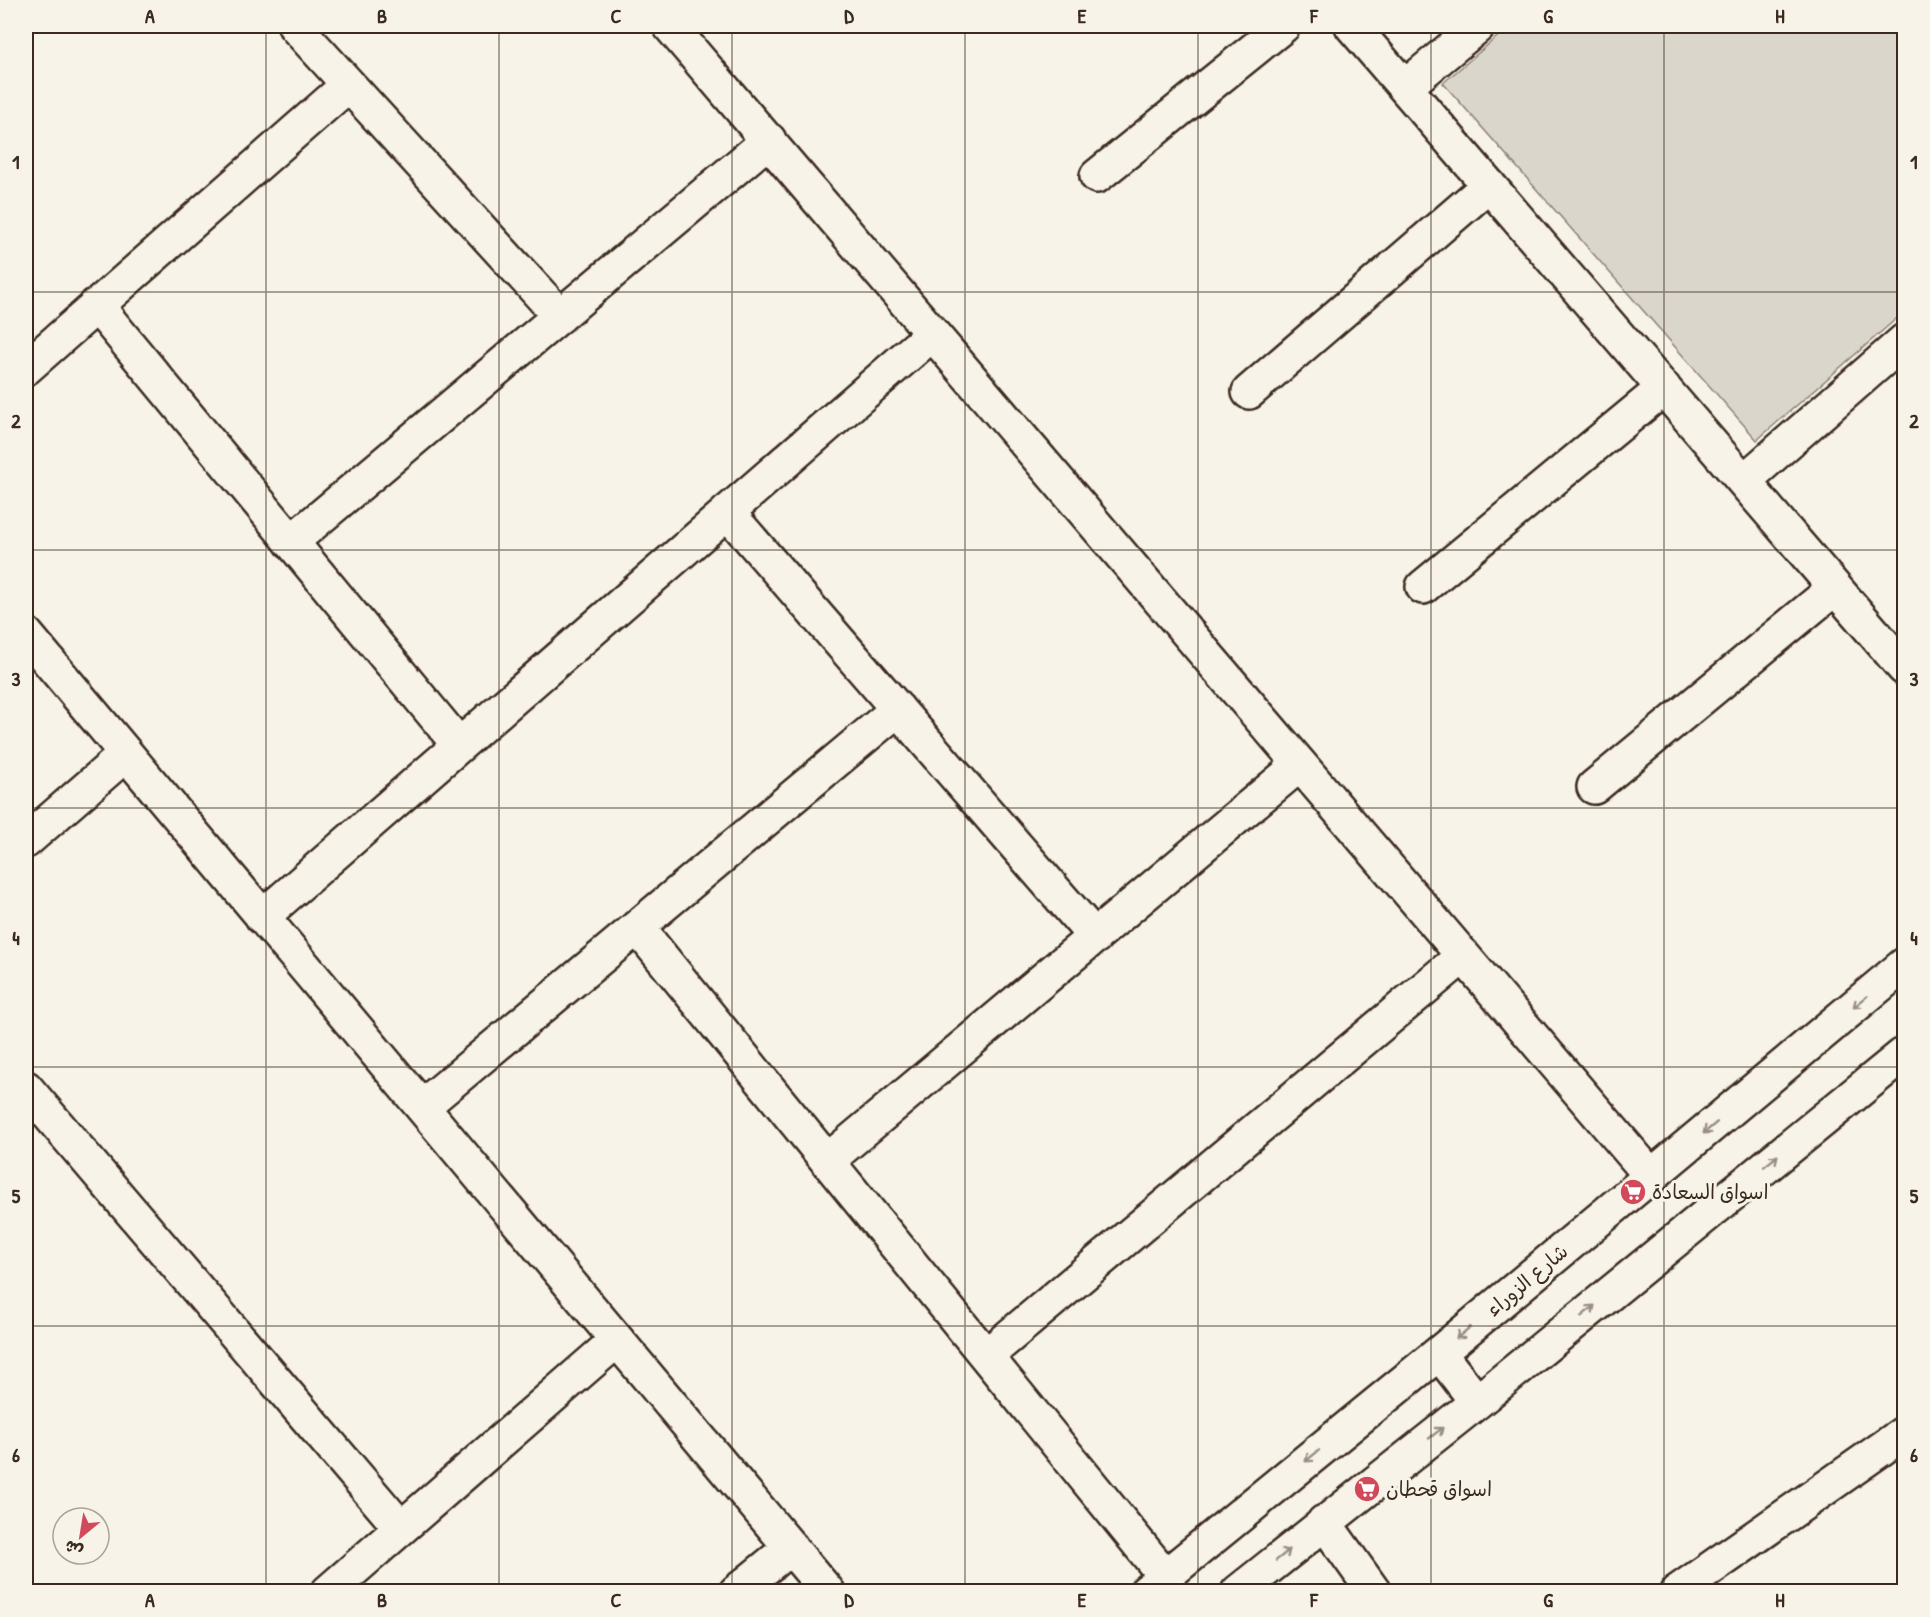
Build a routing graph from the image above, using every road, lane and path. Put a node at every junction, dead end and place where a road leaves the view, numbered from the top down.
1 (295, 26) edge
2 (670, 26) edge
3 (1283, 26) edge
4 (1352, 26) edge
5 (1478, 26) edge
6 (348, 85) junction
7 (1405, 87) junction
8 (769, 140) junction
9 (1097, 176) dead end
10 (1489, 185) junction
11 (96, 305) junction
12 (560, 316) junction
13 (932, 334) junction
14 (1905, 341) edge
15 (26, 368) edge
16 (1664, 388) junction
17 (1249, 392) dead end
18 (1744, 481) junction
19 (728, 512) junction
20 (291, 542) junction
21 (1423, 586) dead end
22 (1835, 588) junction
23 (26, 634) edge
24 (1905, 668) edge
25 (898, 709) junction
26 (459, 745) junction
27 (126, 753) junction
28 (1299, 765) junction
29 (1594, 787) dead end
30 (26, 841) edge
31 (262, 917) junction
32 (637, 927) junction
33 (1095, 937) junction
34 (1463, 956) junction
35 (1905, 965) edge
36 (1905, 1054) edge
37 (26, 1088) edge
38 (422, 1107) junction
39 (827, 1161) junction
40 (1652, 1177) junction
41 (617, 1340) junction
42 (1439, 1353) junction
43 (986, 1356) junction
44 (1477, 1402) junction
45 (1905, 1433) edge
46 (1323, 1522) junction
47 (400, 1527) junction
48 (791, 1547) junction
49 (1155, 1584) edge
50 (328, 1592) edge
51 (736, 1592) edge
52 (828, 1592) edge
53 (1238, 1592) edge
54 (1374, 1592) edge
55 (1677, 1592) edge

1 - 6 street
2 - 8 street
3 - 9 street
4 - 7 street
5 - 7 street
6 - 11 street
6 - 12 street
7 - 10 street
8 - 12 street
8 - 13 street
10 - 16 street
10 - 17 street
11 - 15 street
11 - 20 street
12 - 20 street
13 - 19 street
13 - 28 street
14 - 18 street
16 - 18 street
16 - 21 street
18 - 22 street
19 - 25 street
19 - 26 street
20 - 26 street
22 - 24 street
22 - 29 street
23 - 27 street
25 - 32 street
25 - 33 street
26 - 31 street
27 - 30 street
27 - 31 street
28 - 33 street
28 - 34 street
31 - 38 street
32 - 38 street
32 - 39 street
33 - 39 street
34 - 40 street
34 - 43 street
35 -> 40 street, شارع الزوراء
44 -> 36 street
37 - 47 street
38 - 41 street
39 - 43 street
40 -> 42 street, شارع الزوراء
41 - 47 street
41 - 48 street
42 - 44 street
42 -> 49 street, شارع الزوراء
43 - 49 street
46 -> 44 street
45 - 55 street
53 -> 46 street
46 - 54 street
47 - 50 street
48 - 51 street
48 - 52 street

